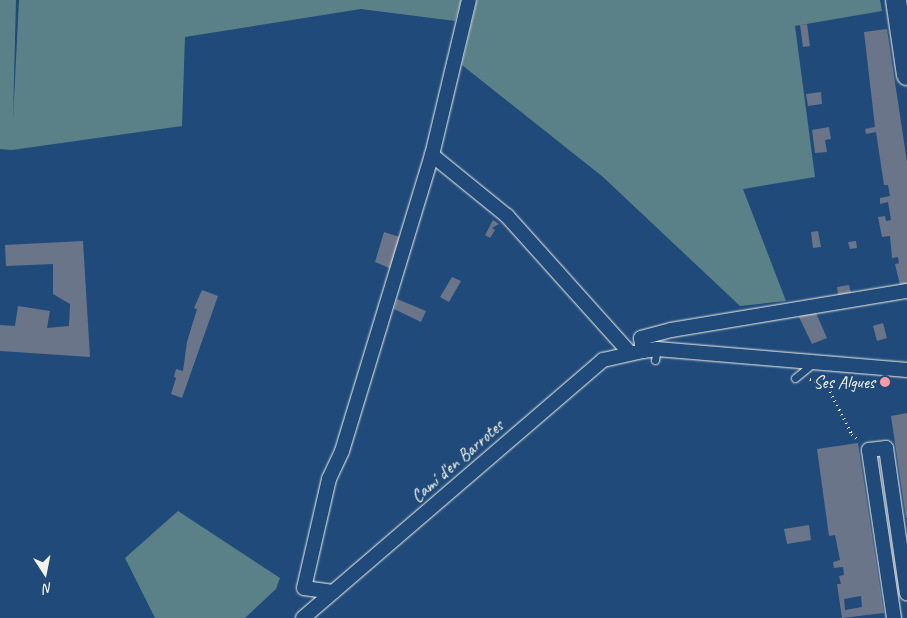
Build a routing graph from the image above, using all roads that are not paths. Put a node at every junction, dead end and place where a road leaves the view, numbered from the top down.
1 (469, 0) edge
2 (896, 0) edge
3 (907, 75) edge
4 (432, 155) junction
5 (907, 291) edge
6 (636, 351) junction
7 (814, 362) junction
8 (907, 370) edge
9 (798, 376) road end
10 (334, 592) junction
11 (907, 593) edge
12 (303, 618) edge
13 (894, 618) edge

1 - 4 street
2 - 3 main road
4 - 6 street
4 - 10 street
5 - 6 street
6 - 7 street, Camí d'en Barrotes
6 - 10 street, Camí d'en Barrotes
7 - 8 street, Camí d'en Barrotes
7 - 9 lane
10 - 12 street, Camí d'en Barrotes
11 - 13 street

